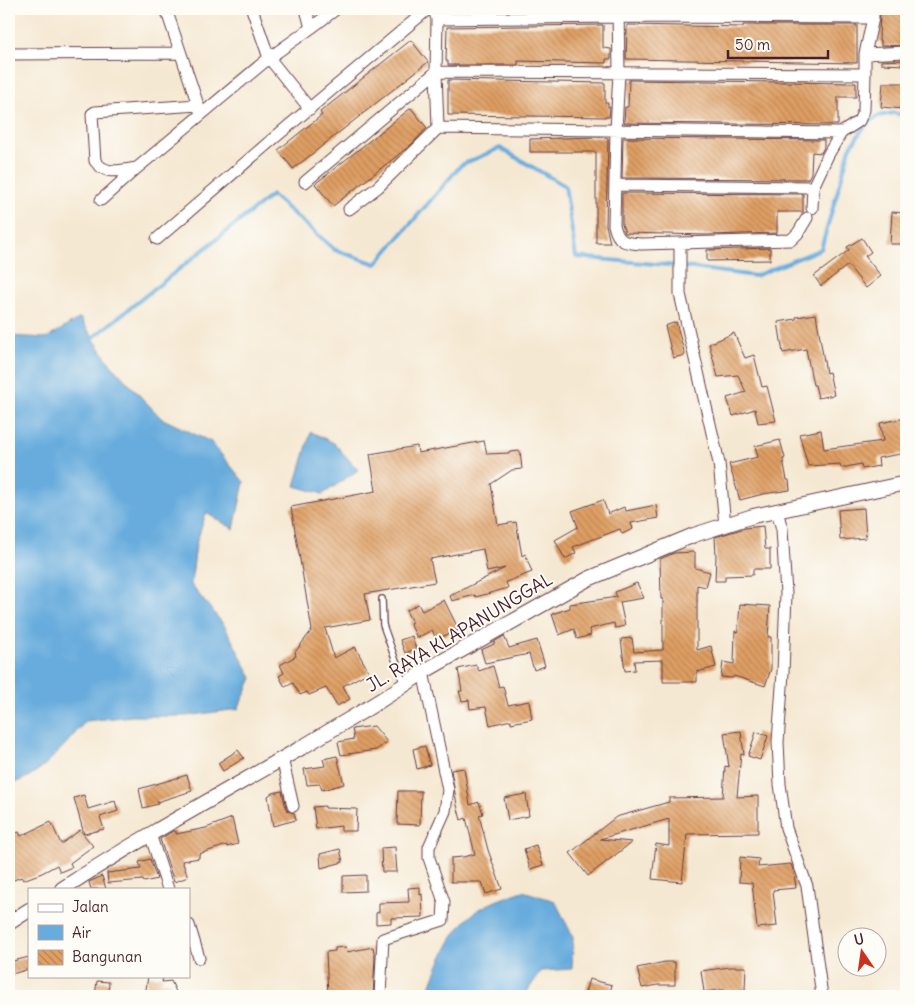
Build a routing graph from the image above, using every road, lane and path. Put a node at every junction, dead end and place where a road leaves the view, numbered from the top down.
1 (166, 9) edge
2 (252, 9) edge
3 (306, 9) edge
4 (336, 9) edge
5 (428, 9) edge
6 (617, 13) edge
7 (873, 13) edge
8 (435, 14) edge
9 (311, 28) junction
10 (906, 52) edge
11 (180, 53) junction
12 (9, 54) edge
13 (865, 54) junction
14 (268, 58) junction
15 (436, 72) junction
16 (619, 72) junction
17 (865, 74) junction
18 (310, 109) junction
19 (200, 110) junction
20 (438, 128) junction
21 (616, 130) junction
22 (841, 133) junction
23 (136, 168) junction
24 (305, 182) dead end
25 (616, 185) junction
26 (813, 187) junction
27 (101, 200) dead end
28 (349, 209) dead end
29 (157, 239) dead end
30 (680, 243) junction
31 (906, 484) edge
32 (777, 511) junction
33 (726, 525) junction
34 (382, 599) dead end
35 (423, 672) junction
36 (404, 686) junction
37 (282, 758) junction
38 (293, 806) dead end
39 (150, 834) junction
40 (64, 888) edge
41 (167, 888) edge
42 (28, 911) edge
43 (9, 924) edge
44 (190, 928) edge
45 (199, 958) dead end
46 (380, 996) edge
47 (822, 996) edge

1 - 11 street
2 - 14 street
3 - 9 street
4 - 9 street
5 - 18 street
6 - 7 street
6 - 8 street
6 - 16 street
7 - 13 street
8 - 15 street
9 - 14 street
10 - 13 street
11 - 12 street
11 - 19 street
13 - 17 street
14 - 18 street
14 - 19 street
15 - 16 street
15 - 20 street
15 - 24 street
16 - 17 street
16 - 21 street
17 - 22 street
18 - 29 street
19 - 23 street
19 - 23 street
20 - 21 street
20 - 28 street
21 - 22 street
21 - 25 street
22 - 26 street
23 - 27 street
25 - 26 street
25 - 30 street
26 - 30 street
30 - 33 street
31 - 32 street, JL. RAYA KLAPANUNGGAL
32 - 33 street, JL. RAYA KLAPANUNGGAL
32 - 47 street
33 - 35 street, JL. RAYA KLAPANUNGGAL
34 - 36 lane
35 - 36 street, JL. RAYA KLAPANUNGGAL
35 - 46 street
36 - 37 street, JL. RAYA KLAPANUNGGAL
37 - 38 street
37 - 39 street, JL. RAYA KLAPANUNGGAL
39 - 40 street, JL. RAYA KLAPANUNGGAL
39 - 41 street
42 - 43 street
44 - 45 street

